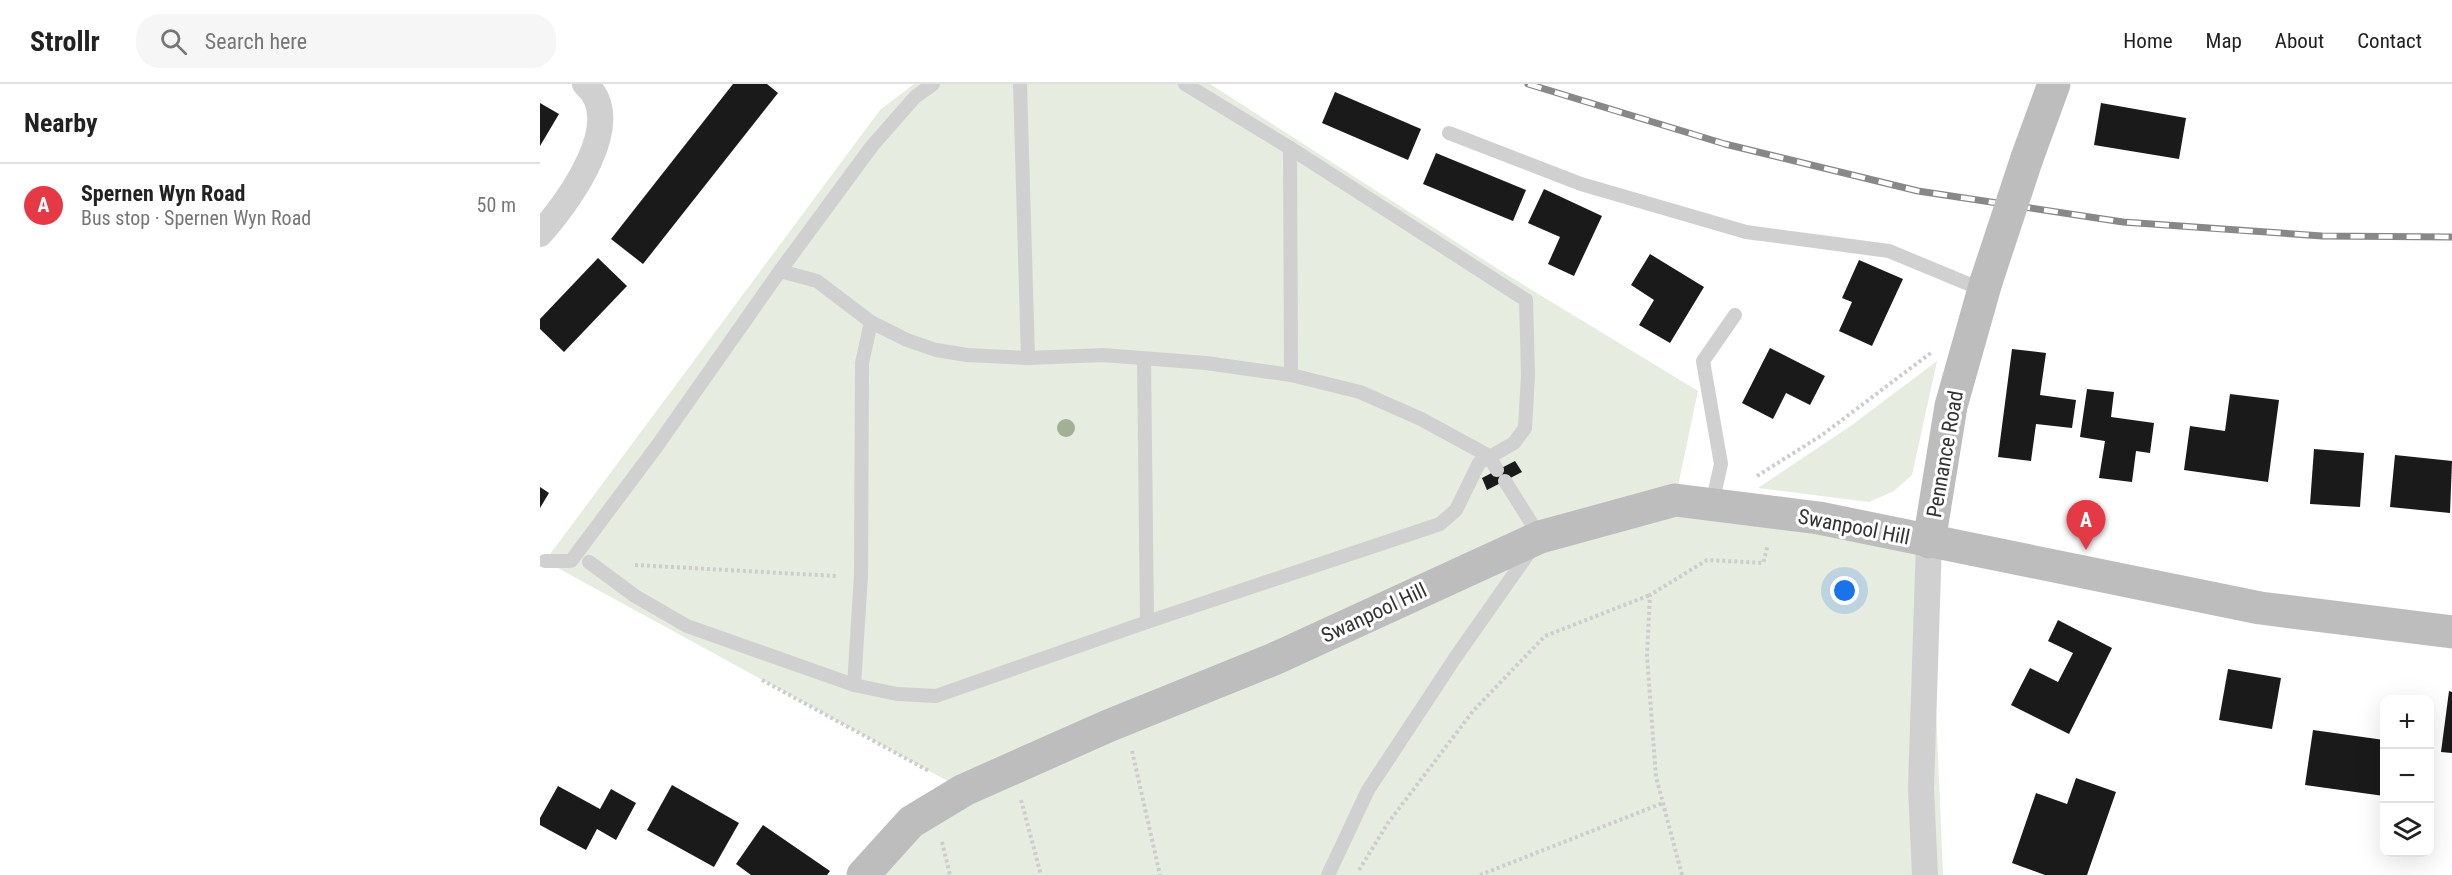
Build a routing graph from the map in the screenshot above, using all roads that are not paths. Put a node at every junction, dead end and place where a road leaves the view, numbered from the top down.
1 (933, 84) edge
2 (1020, 84) edge
3 (1185, 84) edge
4 (2054, 84) edge
5 (591, 86) edge
6 (1449, 133) dead end
7 (1290, 148) junction
8 (540, 234) edge
9 (780, 271) junction
10 (1981, 297) junction
11 (1734, 315) dead end
12 (871, 322) junction
13 (1028, 358) junction
14 (1144, 359) junction
15 (1291, 375) junction
16 (1489, 456) junction
17 (1712, 504) junction
18 (1540, 537) junction
19 (1929, 542) junction
20 (545, 561) dead end
21 (589, 562) road end
22 (1147, 622) junction
23 (2452, 632) edge
24 (854, 685) junction
25 (863, 875) edge
26 (1328, 875) edge
27 (1925, 875) edge

1 - 9 lane
2 - 13 lane
3 - 7 lane
4 - 10 street, Pennance Road, bridge
5 - 8 street
6 - 10 lane
7 - 15 lane
7 - 16 lane
9 - 12 lane
9 - 20 lane
10 - 19 street, Pennance Road
11 - 17 lane
12 - 13 lane
12 - 24 lane
13 - 14 lane
14 - 15 lane
14 - 22 lane
15 - 16 lane
16 - 18 lane
16 - 22 lane
17 - 18 street, Swanpool Hill
17 - 19 street, Swanpool Hill
18 - 25 street, Swanpool Hill
18 - 26 lane
19 - 23 street, Swanpool Hill
19 - 27 street, Pennance Road
21 - 24 lane
22 - 24 lane

